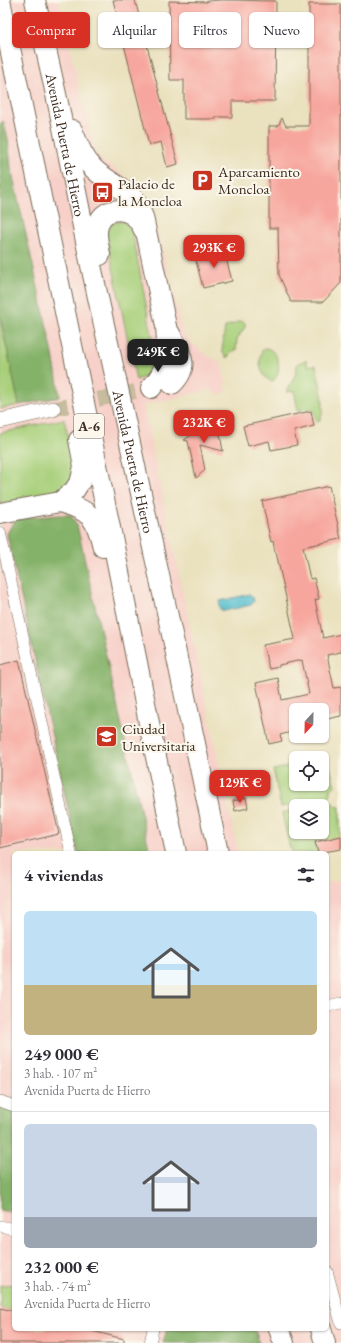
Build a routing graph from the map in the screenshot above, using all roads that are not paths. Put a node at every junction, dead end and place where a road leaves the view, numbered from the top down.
1 (0, 0) edge
2 (35, 0) edge
3 (59, 108) junction
4 (147, 236) junction
5 (52, 249) junction
6 (166, 326) junction
7 (104, 329) junction
8 (172, 384) joint
9 (146, 389) joint
10 (53, 409) tunnel mouth
11 (0, 421) edge
12 (60, 502) junction
13 (0, 512) edge
14 (0, 532) edge
15 (150, 728) junction
16 (71, 851) edge
17 (176, 851) edge
18 (218, 851) edge
19 (341, 1004) edge
20 (329, 1006) edge
21 (0, 1101) edge
22 (12, 1105) edge
23 (0, 1226) edge
24 (12, 1229) edge
25 (329, 1278) edge
26 (341, 1323) edge
27 (153, 1331) edge
28 (280, 1331) edge
29 (322, 1331) edge
30 (150, 1343) edge
31 (284, 1343) edge
32 (325, 1343) edge

1 - 5 highway, A-6
2 - 3 highway, Avenida Puerta de Hierro / A-6
3 - 4 highway
3 - 7 highway, Avenida Puerta de Hierro / A-6
4 - 6 highway
4 - 7 highway
5 - 12 highway
5 - 15 highway, A-6
6 - 8 highway
6 - 9 highway
7 - 18 highway, Avenida Puerta de Hierro / A-6
8 - 9 street
10 - 11 street
12 - 13 highway
12 - 15 highway
14 - 16 street
15 - 17 highway, A-6
19 - 20 street
21 - 22 street
23 - 24 street
25 - 26 street
27 - 30 street
28 - 31 highway
29 - 32 highway

